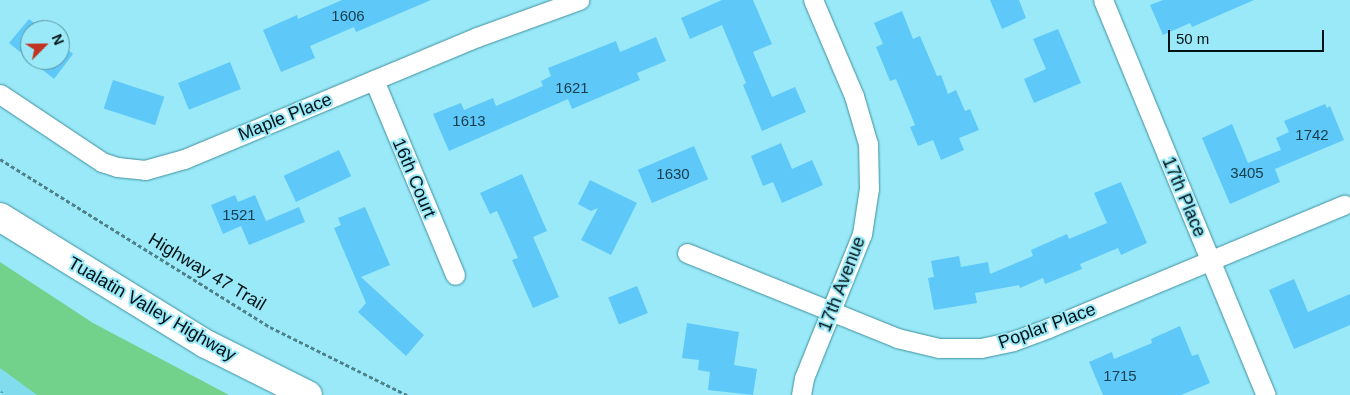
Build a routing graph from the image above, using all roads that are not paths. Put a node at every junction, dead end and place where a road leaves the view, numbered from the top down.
1 (579, 0) edge
2 (813, 0) edge
3 (1102, 0) edge
4 (374, 80) junction
5 (0, 94) edge
6 (1344, 205) dead end
7 (0, 216) edge
8 (687, 253) dead end
9 (1211, 261) junction
10 (455, 275) dead end
11 (832, 312) junction
12 (308, 395) edge
13 (801, 395) edge
14 (1266, 395) edge

1 - 4 street, Maple Place
2 - 11 street, 17th Avenue
3 - 9 street, 17th Place
4 - 5 street, Maple Place
4 - 10 street, 16th Court
6 - 9 street, Poplar Place
7 - 12 highway, Tualatin Valley Highway
8 - 11 street, Poplar Place
9 - 11 street, Poplar Place
9 - 14 street, 17th Place
11 - 13 street, 17th Avenue

